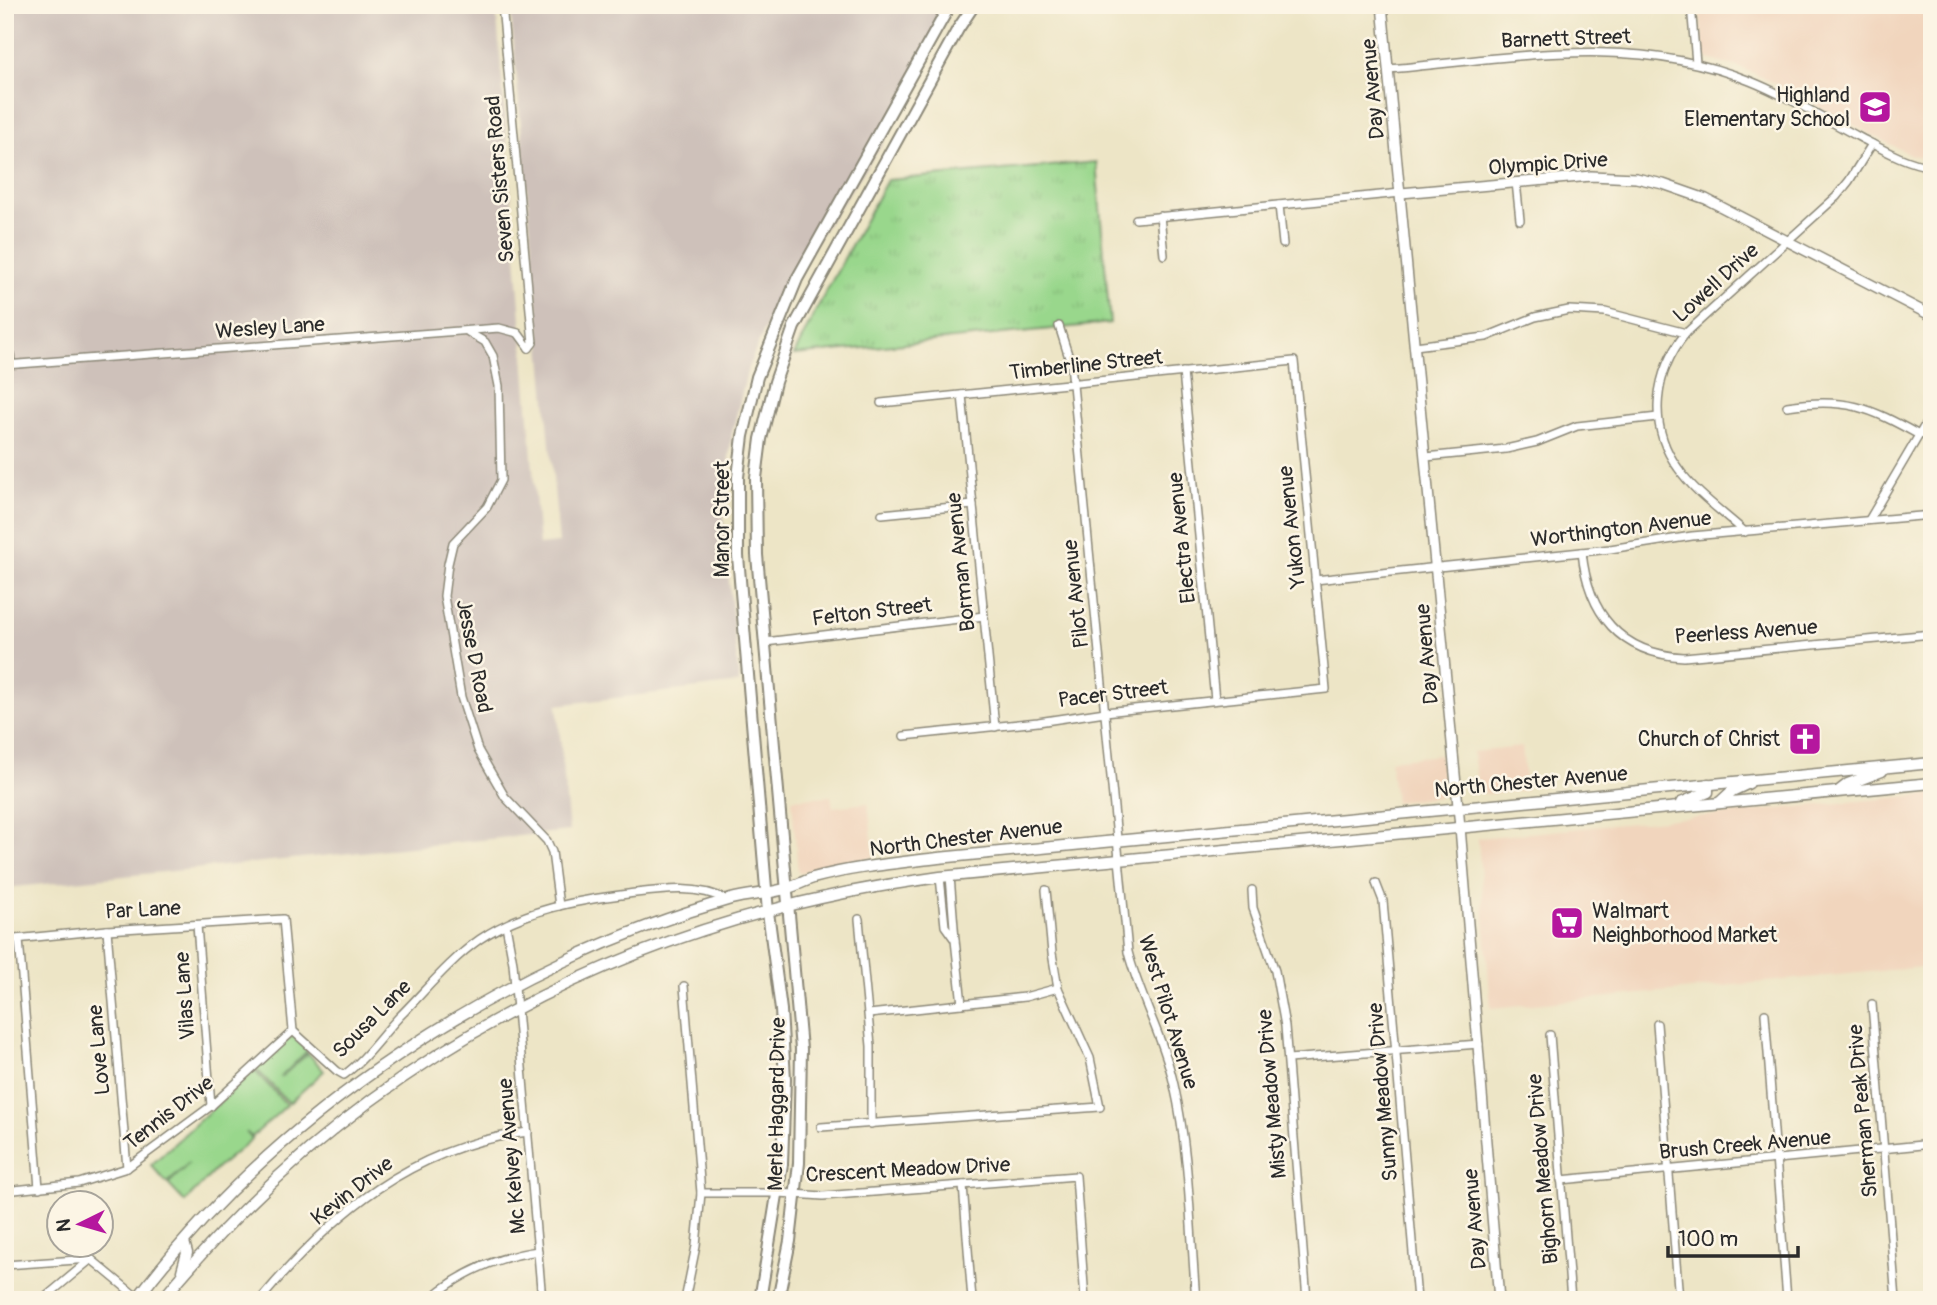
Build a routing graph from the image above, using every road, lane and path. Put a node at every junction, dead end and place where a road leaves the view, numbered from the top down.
1 (502, 5) edge
2 (950, 5) edge
3 (974, 5) edge
4 (1382, 5) edge
5 (1691, 5) edge
6 (1696, 63) junction
7 (1389, 69) junction
8 (1872, 144) junction
9 (1932, 167) edge
10 (1516, 182) junction
11 (1401, 193) junction
12 (1279, 205) junction
13 (1160, 216) junction
14 (1136, 219) dead end
15 (1520, 220) dead end
16 (1789, 240) junction
17 (1283, 244) dead end
18 (1164, 255) dead end
19 (5, 291) edge
20 (1932, 316) edge
21 (1059, 326) dead end
22 (468, 332) junction
23 (1686, 333) junction
24 (1415, 346) junction
25 (529, 348) joint
26 (1294, 361) joint
27 (8, 365) edge
28 (1183, 372) junction
29 (1073, 384) junction
30 (962, 395) junction
31 (881, 403) dead end
32 (1787, 406) dead end
33 (1932, 413) edge
34 (1658, 417) junction
35 (1919, 435) junction
36 (1426, 457) junction
37 (973, 505) junction
38 (882, 514) dead end
39 (1932, 515) edge
40 (1869, 520) junction
41 (1745, 532) junction
42 (1581, 552) junction
43 (1437, 568) junction
44 (1315, 580) junction
45 (984, 616) junction
46 (1932, 634) edge
47 (765, 642) junction
48 (1326, 690) joint
49 (1215, 700) junction
50 (1105, 712) junction
51 (995, 727) junction
52 (904, 736) dead end
53 (1932, 763) edge
54 (1893, 767) junction
55 (1756, 780) junction
56 (1932, 783) edge
57 (1708, 784) junction
58 (1838, 792) junction
59 (1719, 803) junction
60 (1458, 808) junction
61 (1664, 808) junction
62 (1460, 827) junction
63 (1116, 841) junction
64 (1118, 860) junction
65 (945, 877) junction
66 (1376, 883) dead end
67 (788, 888) junction
68 (1046, 890) dead end
69 (1252, 890) dead end
70 (767, 892) junction
71 (729, 900) junction
72 (559, 906) junction
73 (789, 907) junction
74 (768, 912) junction
75 (859, 919) dead end
76 (197, 925) junction
77 (506, 925) junction
78 (107, 930) junction
79 (19, 939) junction
80 (5, 940) edge
81 (684, 986) dead end
82 (515, 987) junction
83 (1058, 988) junction
84 (962, 1004) junction
85 (1872, 1004) dead end
86 (516, 1008) junction
87 (869, 1013) junction
88 (1765, 1014) dead end
89 (1657, 1024) dead end
90 (293, 1031) junction
91 (1550, 1035) dead end
92 (1479, 1044) junction
93 (1398, 1051) junction
94 (1288, 1059) junction
95 (211, 1106) junction
96 (871, 1124) junction
97 (821, 1127) dead end
98 (528, 1132) junction
99 (1932, 1144) edge
100 (1884, 1149) junction
101 (1776, 1159) junction
102 (127, 1168) junction
103 (1669, 1169) junction
104 (1561, 1180) junction
105 (963, 1185) junction
106 (38, 1188) junction
107 (5, 1191) edge
108 (701, 1193) junction
109 (779, 1193) junction
110 (796, 1194) junction
111 (184, 1242) junction
112 (538, 1251) junction
113 (77, 1260) edge
114 (90, 1260) edge
115 (92, 1260) edge
116 (5, 1265) edge
117 (180, 1278) junction
118 (137, 1299) edge
119 (42, 1300) edge
120 (162, 1300) edge
121 (260, 1300) edge
122 (429, 1300) edge
123 (542, 1300) edge
124 (685, 1300) edge
125 (760, 1300) edge
126 (778, 1300) edge
127 (972, 1300) edge
128 (1085, 1300) edge
129 (1196, 1300) edge
130 (1307, 1300) edge
131 (1417, 1300) edge
132 (1499, 1300) edge
133 (1571, 1300) edge
134 (1679, 1300) edge
135 (1787, 1300) edge
136 (1896, 1300) edge

1 - 25 street, Seven Sisters Road
2 - 70 main road, Manor Street
3 - 47 main road, Manor Street
4 - 7 street, Day Avenue
5 - 6 street
6 - 7 street, Barnett Street
6 - 8 street, Barnett Street
7 - 11 street, Day Avenue
8 - 9 street, Barnett Street
8 - 16 street, Lowell Drive
10 - 11 street, Olympic Drive
10 - 15 street
10 - 16 street, Olympic Drive
11 - 12 street, Olympic Drive
11 - 24 street, Day Avenue
12 - 13 street, Olympic Drive
12 - 17 street
13 - 14 street, Olympic Drive
13 - 18 street
16 - 20 street, Olympic Drive
16 - 23 street, Lowell Drive
19 - 27 street
21 - 29 street, Pilot Avenue
22 - 25 street, Wesley Lane
22 - 27 street, Wesley Lane
22 - 72 street, Jesse D Road
23 - 24 street
23 - 34 street, Lowell Drive
24 - 36 street, Day Avenue
26 - 28 street, Timberline Street
26 - 44 street, Yukon Avenue
28 - 29 street, Timberline Street
28 - 49 street, Electra Avenue
29 - 30 street, Timberline Street
29 - 50 street, Pilot Avenue
30 - 31 street, Timberline Street
30 - 37 street, Borman Avenue
32 - 35 street
33 - 35 street
34 - 36 street
34 - 41 street, Lowell Drive
35 - 40 street
36 - 43 street, Day Avenue
37 - 38 street
37 - 45 street, Borman Avenue
39 - 40 street, Worthington Avenue
40 - 41 street, Worthington Avenue
41 - 42 street, Worthington Avenue
42 - 43 street, Worthington Avenue
42 - 46 street, Peerless Avenue
43 - 44 street, Worthington Avenue
43 - 60 street, Day Avenue
44 - 48 street, Yukon Avenue
45 - 47 street, Felton Street
45 - 51 street, Borman Avenue
47 - 67 main road, Manor Street
48 - 49 street, Pacer Street
49 - 50 street, Pacer Street
50 - 51 street, Pacer Street
50 - 63 street, Pilot Avenue
51 - 52 street, Pacer Street
53 - 54 main road, North Chester Avenue
54 - 55 main road, North Chester Avenue
54 - 58 main road
55 - 57 main road, North Chester Avenue
55 - 59 main road
56 - 58 main road, North Chester Avenue
57 - 60 main road, North Chester Avenue
57 - 61 main road
58 - 59 main road, North Chester Avenue
59 - 61 main road, North Chester Avenue
60 - 62 street, Day Avenue
60 - 63 main road, North Chester Avenue
61 - 62 main road, North Chester Avenue
62 - 64 main road, North Chester Avenue
62 - 92 street, Day Avenue
63 - 64 street, Pilot Avenue
63 - 67 main road, North Chester Avenue
64 - 65 main road, North Chester Avenue
64 - 129 street, West Pilot Avenue
65 - 73 main road, North Chester Avenue
65 - 84 street
66 - 93 street, Sunny Meadow Drive
67 - 70 main road, North Chester Avenue
67 - 73 main road, Manor Street
68 - 83 street
69 - 94 street, Misty Meadow Drive
70 - 71 main road, North Chester Avenue
70 - 74 main road, Manor Street
71 - 72 street
71 - 82 main road, North Chester Avenue
72 - 77 street
73 - 74 main road, North Chester Avenue
73 - 110 main road, Merle Haggard Drive
74 - 86 main road, North Chester Avenue
74 - 109 main road, Merle Haggard Drive
75 - 87 street
76 - 78 street, Par Lane
76 - 90 street, Par Lane
76 - 95 street, Vilas Lane
77 - 82 street
77 - 90 street, Sousa Lane
78 - 79 street, Par Lane
78 - 102 street, Love Lane
79 - 80 street, Par Lane
79 - 106 street
81 - 108 street
82 - 86 street
82 - 111 main road, North Chester Avenue
83 - 84 street
83 - 96 street
84 - 87 street
85 - 100 street, Sherman Peak Drive
86 - 98 street, Mc Kelvey Avenue
86 - 117 main road, North Chester Avenue
87 - 96 street
88 - 101 street
89 - 103 street
90 - 95 street, Tennis Drive
91 - 104 street, Bighorn Meadow Drive
92 - 93 street
92 - 132 street, Day Avenue
93 - 94 street
93 - 131 street, Sunny Meadow Drive
94 - 130 street, Misty Meadow Drive
95 - 102 street, Tennis Drive
96 - 97 street
98 - 112 street, Mc Kelvey Avenue
98 - 121 street, Kevin Drive
99 - 100 street, Brush Creek Avenue
100 - 101 street, Brush Creek Avenue
100 - 136 street, Sherman Peak Drive
101 - 103 street, Brush Creek Avenue
101 - 135 street
102 - 106 street, Tennis Drive
103 - 104 street, Brush Creek Avenue
103 - 134 street
104 - 133 street, Bighorn Meadow Drive
105 - 110 street, Crescent Meadow Drive
105 - 127 street
105 - 128 street, Crescent Meadow Drive
106 - 107 street, Tennis Drive
108 - 109 street, Crescent Meadow Drive
108 - 124 street
109 - 110 street, Crescent Meadow Drive
109 - 125 main road, Merle Haggard Drive
110 - 126 main road, Merle Haggard Drive
111 - 117 main road
111 - 118 main road, North Chester Avenue
112 - 122 street
112 - 123 street, Mc Kelvey Avenue
113 - 116 street
114 - 119 street
115 - 118 street, North Chester Avenue
117 - 120 main road, North Chester Avenue

